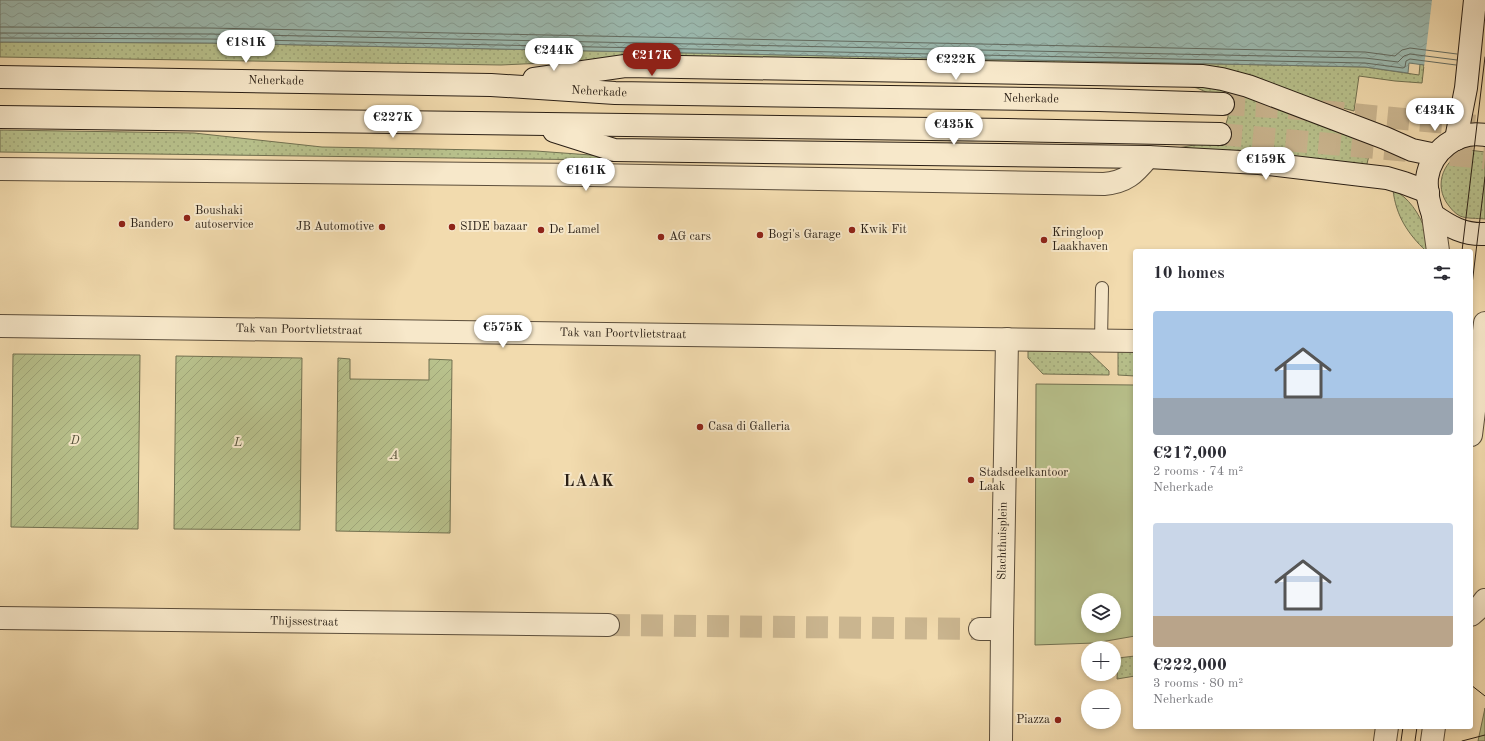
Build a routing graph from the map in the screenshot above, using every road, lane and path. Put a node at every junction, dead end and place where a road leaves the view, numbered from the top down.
1 (1475, 0) edge
2 (0, 77) edge
3 (491, 85) junction
4 (1223, 104) tunnel mouth
5 (0, 117) edge
6 (532, 124) junction
7 (1220, 134) tunnel mouth
8 (1485, 135) edge
9 (1456, 139) junction
10 (1436, 155) junction
11 (1148, 157) junction
12 (0, 169) edge
13 (1428, 192) junction
14 (1433, 215) junction
15 (1485, 234) edge
16 (1438, 249) edge
17 (1102, 288) dead end
18 (0, 326) edge
19 (1485, 329) edge
20 (1007, 339) junction
21 (1101, 340) junction
22 (1133, 341) edge
23 (1473, 420) edge
24 (1485, 600) edge
25 (1473, 612) edge
26 (0, 618) edge
27 (608, 625) tunnel mouth
28 (980, 629) tunnel mouth
29 (1002, 629) junction
30 (1434, 729) edge
31 (1001, 741) edge
32 (1432, 741) edge

1 - 9 main road
2 - 3 main road, Neherkade
3 - 4 main road, Neherkade
3 - 10 main road
5 - 6 main road
6 - 7 main road
6 - 11 main road
8 - 9 main road
9 - 10 main road
10 - 13 main road
11 - 12 main road
11 - 13 main road
13 - 14 main road
14 - 15 main road
14 - 16 main road
17 - 21 lane
18 - 20 main road, Tak van Poortvlietstraat
19 - 23 main road
20 - 21 main road
20 - 29 main road, Slachthuisplein
21 - 22 main road
24 - 25 main road
26 - 27 main road, Thijssestraat
28 - 29 main road
29 - 31 main road, Slachthuisplein
30 - 32 main road

